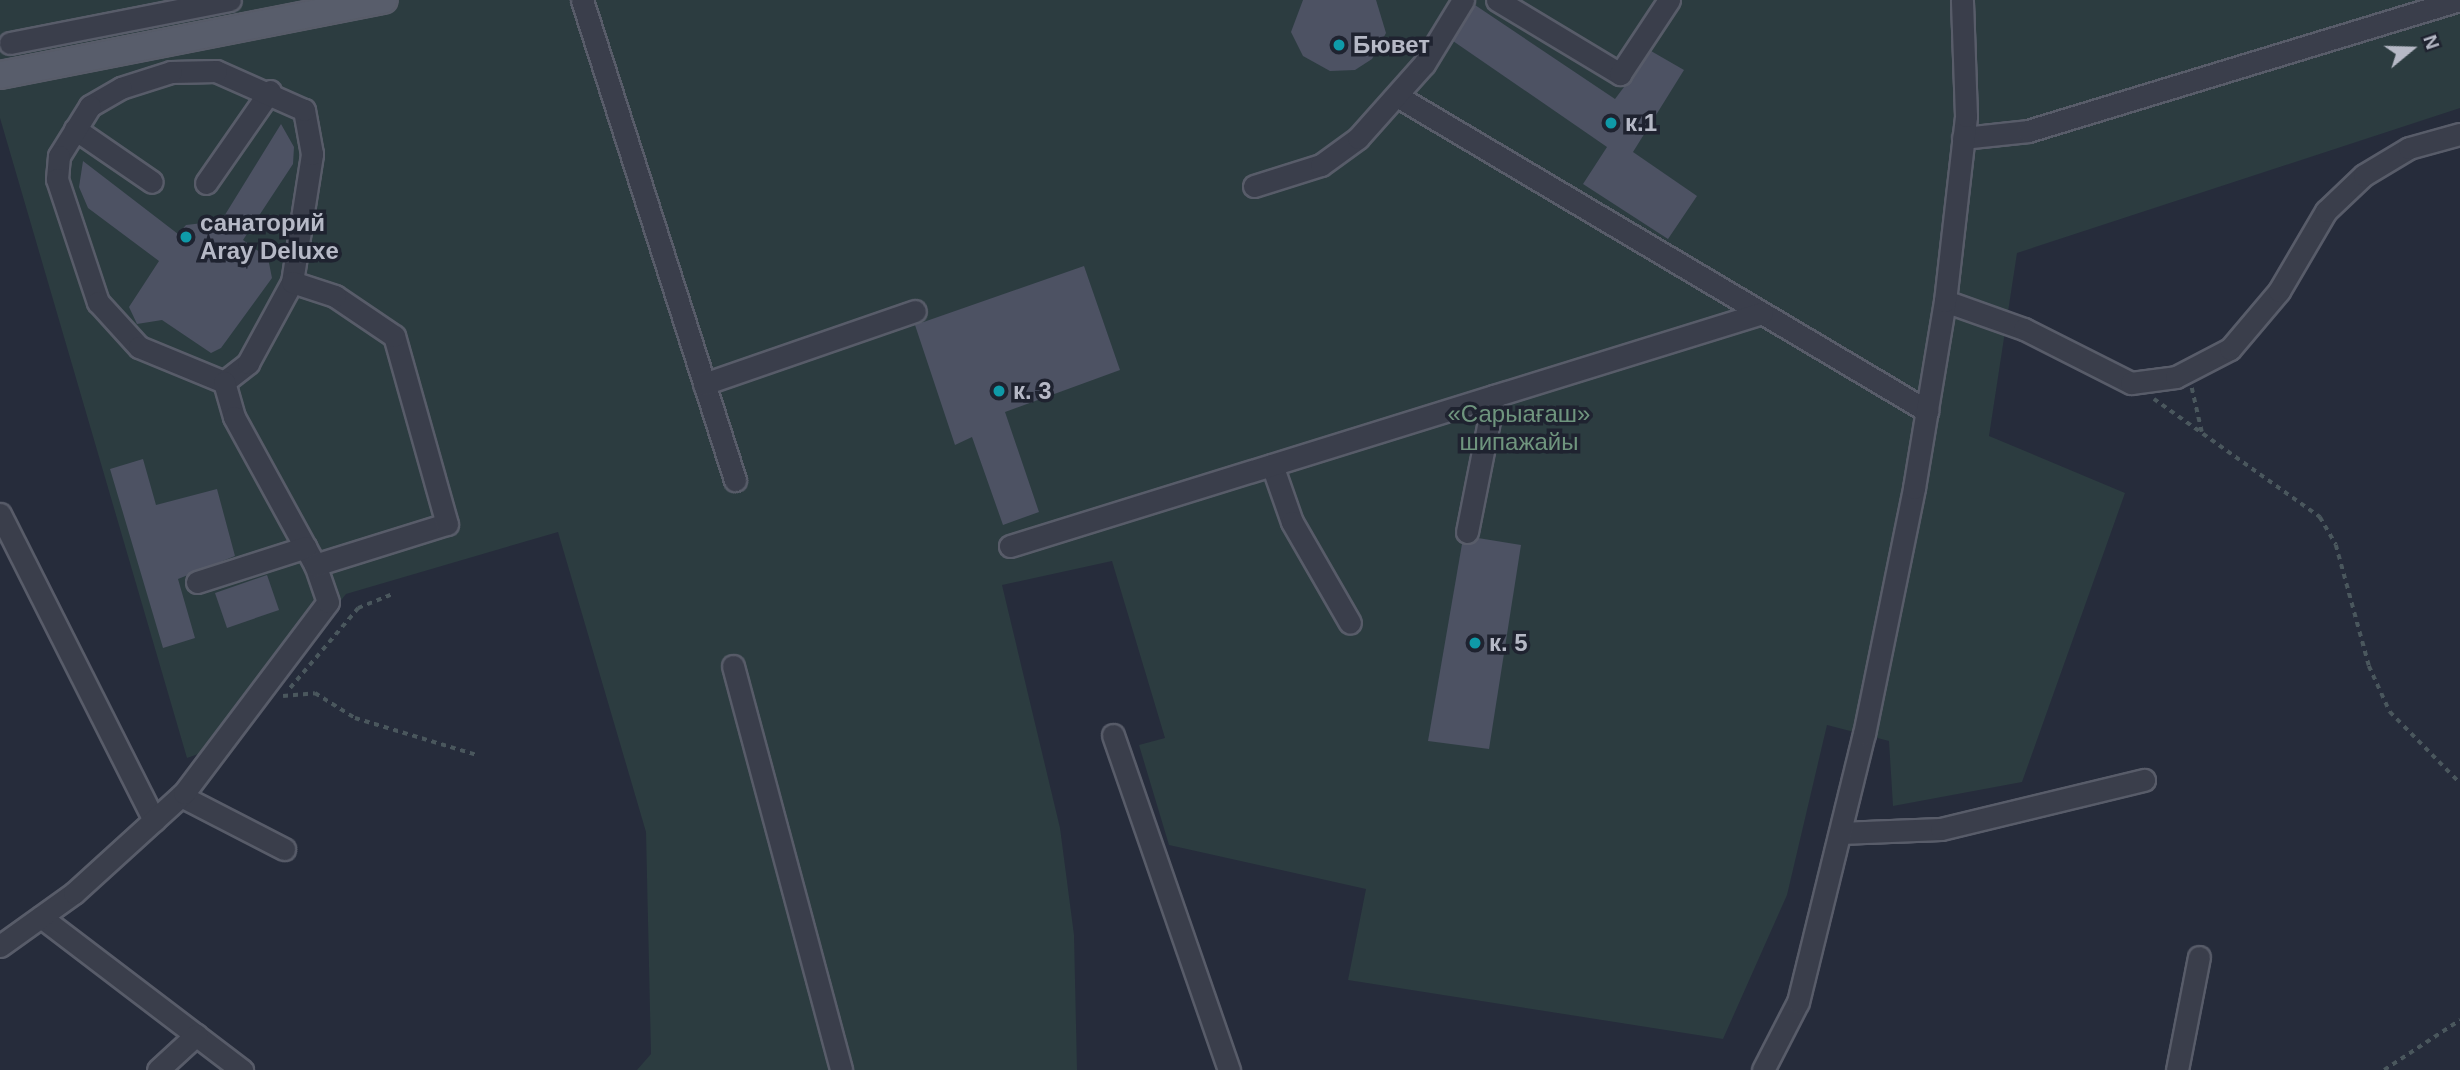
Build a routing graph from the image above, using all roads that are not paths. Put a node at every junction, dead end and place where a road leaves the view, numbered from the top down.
1 (230, 0) edge
2 (384, 0) edge
3 (582, 0) edge
4 (1463, 0) edge
5 (1497, 0) edge
6 (1669, 0) edge
7 (1962, 0) edge
8 (2460, 0) edge
9 (75, 31) junction
10 (10, 43) dead end
11 (80, 60) junction
12 (0, 75) edge
13 (270, 90) junction
14 (1397, 96) junction
15 (75, 129) junction
16 (2460, 134) edge
17 (1963, 138) junction
18 (152, 182) dead end
19 (206, 183) dead end
20 (1254, 186) dead end
21 (292, 282) junction
22 (1945, 301) junction
23 (915, 311) dead end
24 (1762, 313) junction
25 (224, 382) junction
26 (704, 384) junction
27 (1494, 396) junction
28 (1927, 411) junction
29 (1272, 465) junction
30 (735, 480) dead end
31 (0, 514) edge
32 (1468, 532) dead end
33 (1010, 546) dead end
34 (311, 556) junction
35 (197, 582) dead end
36 (1350, 623) dead end
37 (733, 666) dead end
38 (1113, 735) dead end
39 (2144, 780) dead end
40 (182, 794) junction
41 (154, 820) junction
42 (1840, 833) junction
43 (284, 849) dead end
44 (41, 917) junction
45 (0, 946) edge
46 (2199, 957) dead end
47 (196, 1035) junction
48 (158, 1070) edge
49 (242, 1070) edge
50 (841, 1070) edge
51 (1228, 1070) edge
52 (1763, 1070) edge
53 (2176, 1070) edge

1 - 9 street
2 - 11 main road
3 - 26 street
4 - 14 street
5 - 6 street
7 - 17 street
8 - 17 street
9 - 10 street
9 - 11 street
11 - 12 main road
13 - 15 street
13 - 19 street
13 - 21 street
14 - 20 street
14 - 24 street
15 - 18 street
15 - 25 street
16 - 22 street
17 - 22 street
21 - 25 street
21 - 34 street
22 - 28 street
23 - 26 street
24 - 27 street
24 - 28 street
25 - 34 street
26 - 30 street
27 - 29 street
27 - 32 street
28 - 42 street
29 - 33 street
29 - 36 street
31 - 41 street
34 - 35 street
34 - 40 street
37 - 50 street
38 - 51 street
39 - 42 street
40 - 41 street
40 - 43 street
41 - 44 street
42 - 52 street
44 - 45 street
44 - 47 street
46 - 53 street
47 - 48 street
47 - 49 street

